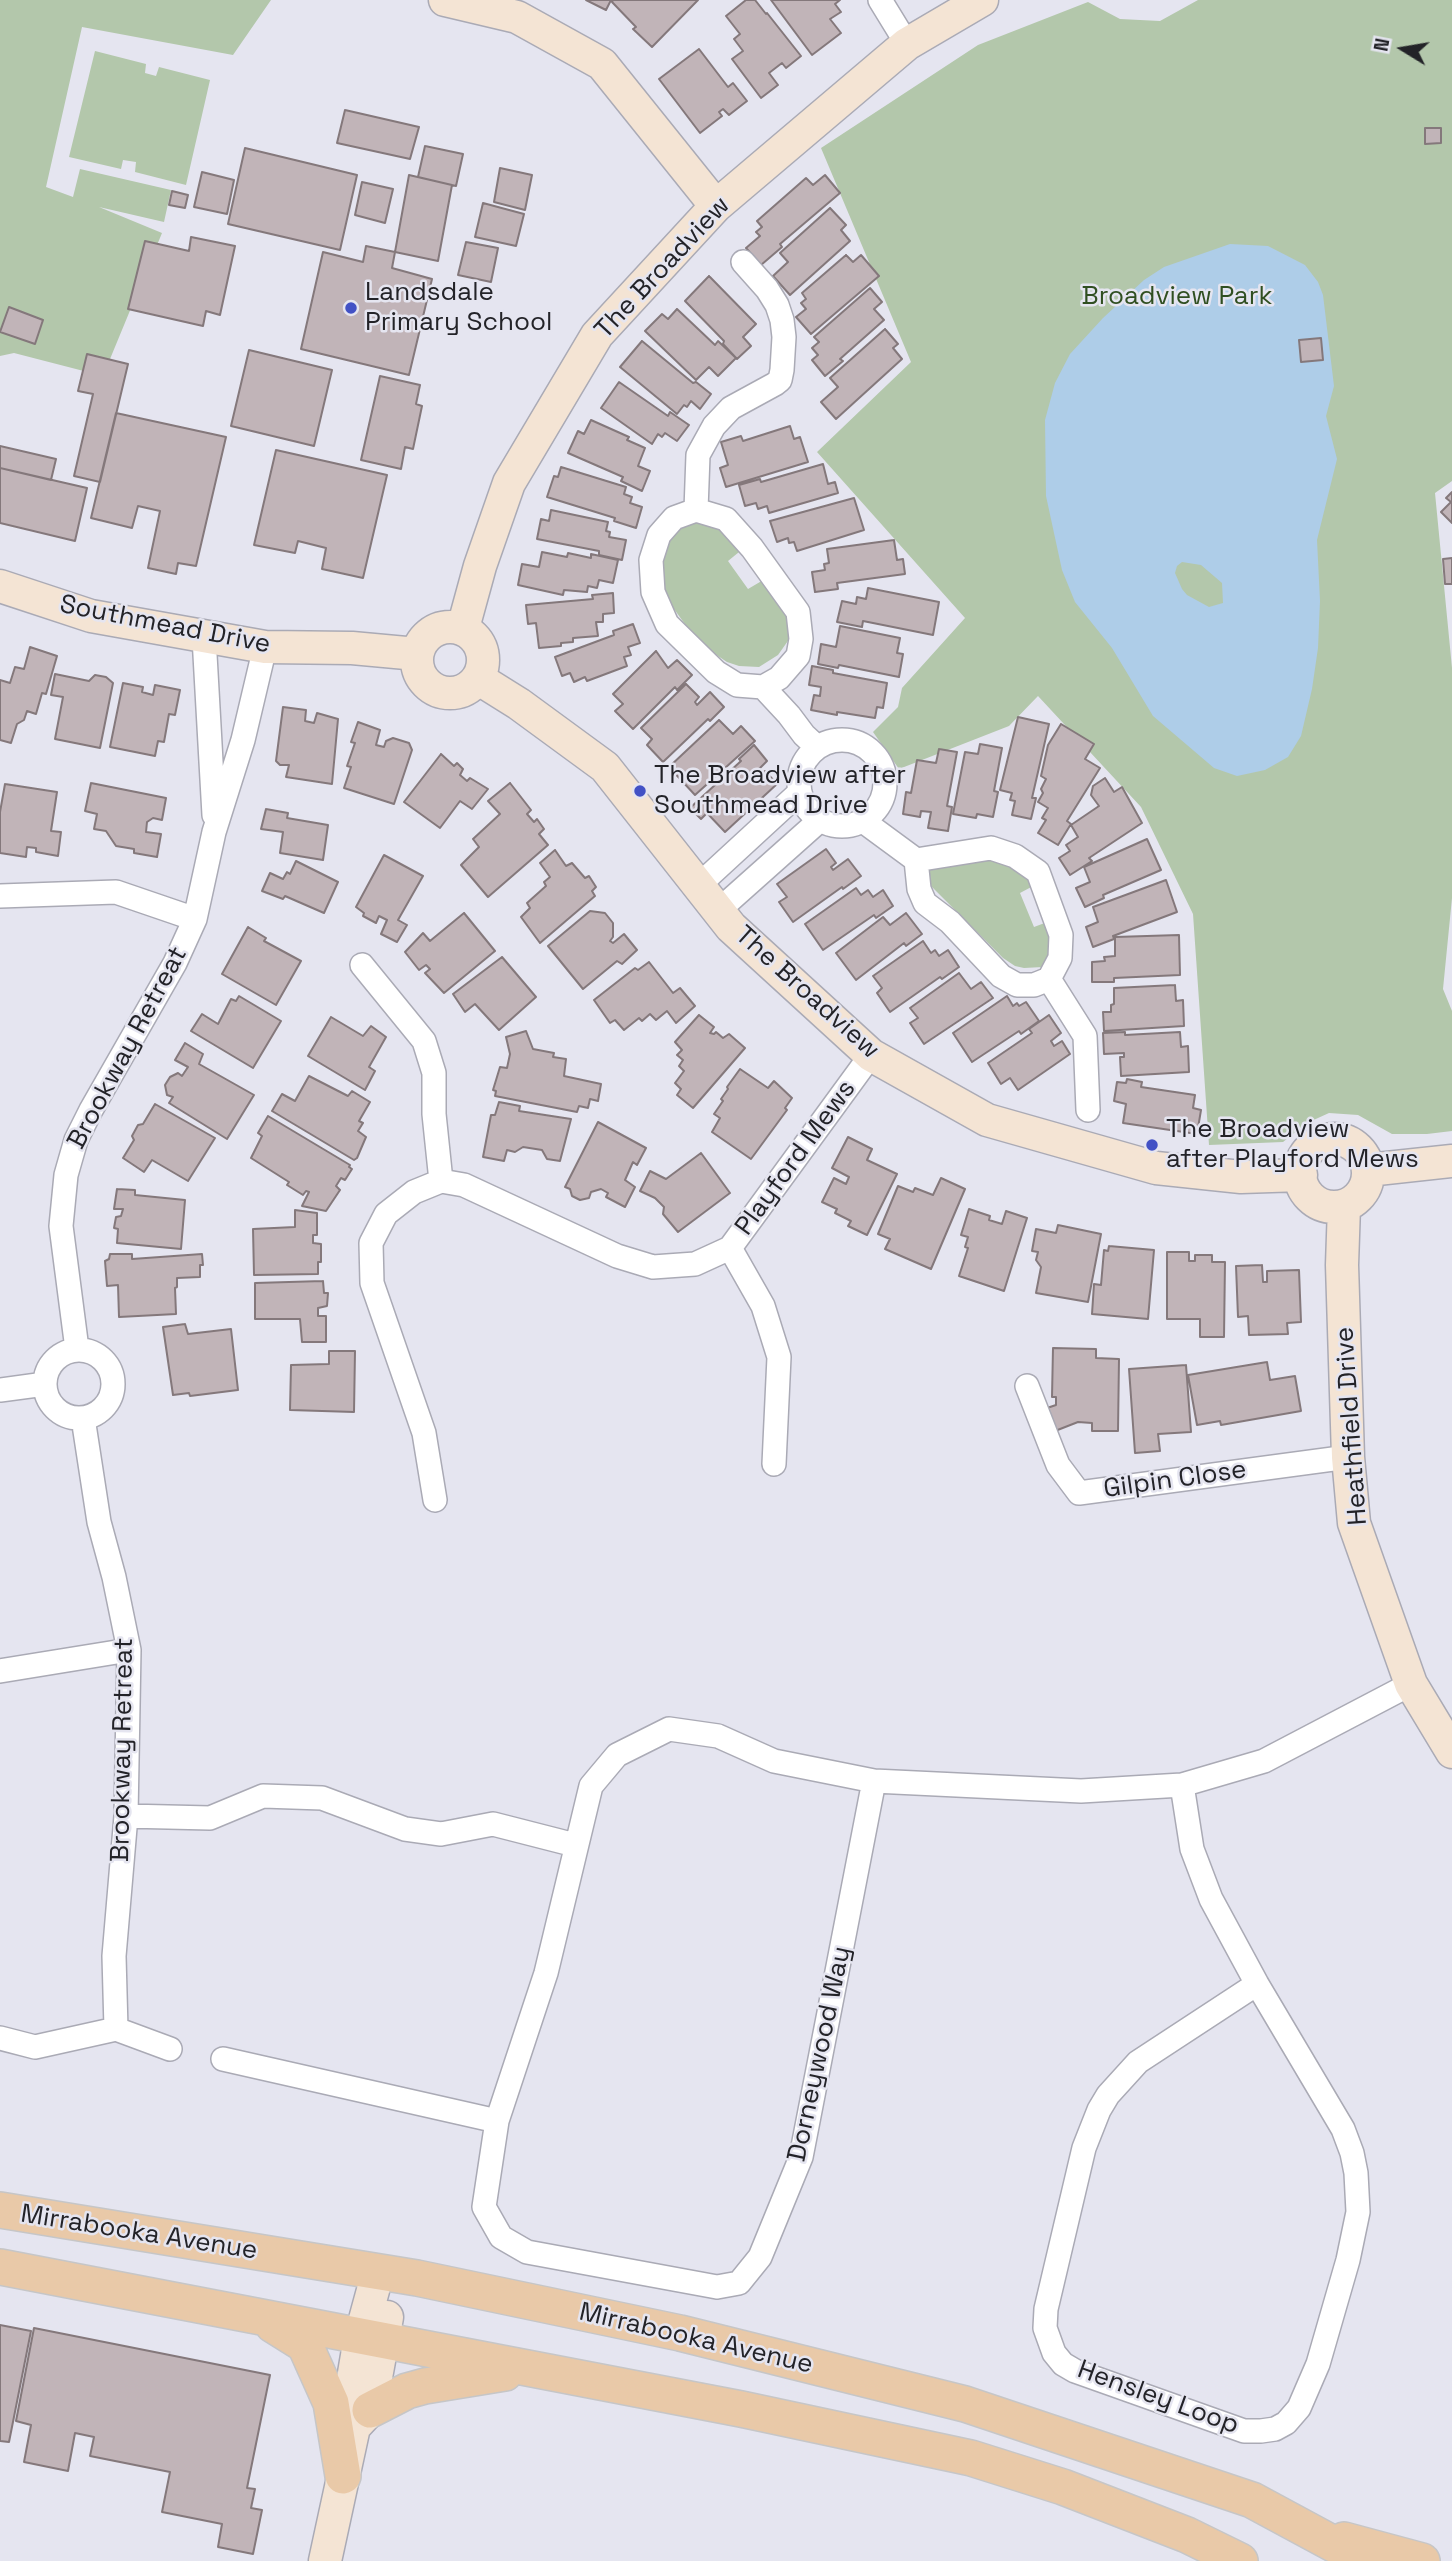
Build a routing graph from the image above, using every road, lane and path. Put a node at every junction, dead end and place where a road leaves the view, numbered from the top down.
1 (445, 0) edge
2 (880, 0) edge
3 (982, 0) edge
4 (907, 44) junction
5 (716, 206) junction
6 (743, 262) dead end
7 (696, 510) junction
8 (0, 586) edge
9 (463, 628) junction
10 (204, 637) junction
11 (265, 647) junction
12 (417, 654) junction
13 (478, 678) junction
14 (763, 687) junction
15 (817, 747) junction
16 (800, 792) junction
17 (820, 820) junction
18 (863, 821) junction
19 (215, 832) junction
20 (916, 860) junction
21 (699, 885) junction
22 (0, 896) edge
23 (719, 910) junction
24 (194, 919) junction
25 (362, 965) dead end
26 (1049, 979) junction
27 (871, 1055) junction
28 (1088, 1110) dead end
29 (1452, 1161) edge
30 (1368, 1170) junction
31 (1301, 1175) junction
32 (441, 1181) junction
33 (1344, 1206) junction
34 (730, 1248) junction
35 (77, 1349) junction
36 (45, 1384) junction
37 (1027, 1387) dead end
38 (0, 1390) edge
39 (83, 1418) junction
40 (1348, 1457) junction
41 (774, 1464) dead end
42 (435, 1500) dead end
43 (129, 1650) junction
44 (0, 1671) edge
45 (1411, 1684) junction
46 (1452, 1752) edge
47 (874, 1782) junction
48 (1182, 1785) junction
49 (126, 1816) junction
50 (575, 1845) junction
51 (1257, 1984) junction
52 (116, 2029) junction
53 (0, 2038) edge
54 (170, 2049) dead end
55 (223, 2059) dead end
56 (497, 2120) junction
57 (0, 2210) edge
58 (0, 2267) edge
59 (386, 2273) junction
60 (264, 2319) junction
61 (372, 2340) junction
62 (526, 2369) junction
63 (362, 2418) junction
64 (343, 2476) junction
65 (1310, 2531) junction
66 (325, 2561) edge
67 (1240, 2561) edge
68 (1365, 2561) edge
69 (1422, 2561) edge

1 - 5 street
2 - 4 street
3 - 4 street, The Broadview
4 - 5 street, The Broadview
5 - 9 street, The Broadview
6 - 7 street
7 - 14 street
7 - 14 street
8 - 10 street, Southmead Drive
9 - 12 street
9 - 13 street
10 - 11 street, Southmead Drive
10 - 19 street, Brookway Retreat
11 - 12 street, Southmead Drive
11 - 19 street, Brookway Retreat
12 - 13 street
13 - 21 street, The Broadview
14 - 15 street
15 - 16 street
15 - 18 street
16 - 17 street
16 - 21 street
17 - 18 street
17 - 23 street
18 - 20 street
19 - 24 street, Brookway Retreat
20 - 26 street
20 - 26 street
21 - 23 street, The Broadview
22 - 24 street
23 - 27 street, The Broadview
24 - 35 street, Brookway Retreat
25 - 32 street
26 - 28 street
27 - 31 street, The Broadview
27 - 34 street, Playford Mews
29 - 30 street
30 - 31 street
30 - 33 street
31 - 33 street
32 - 34 street, Playford Mews
32 - 42 street
33 - 40 street, Heathfield Drive
34 - 41 street
35 - 36 street
35 - 39 street
36 - 38 street
36 - 39 street
37 - 40 street, Gilpin Close
39 - 43 street, Brookway Retreat
40 - 45 street, Heathfield Drive
43 - 44 street
43 - 49 street, Brookway Retreat
45 - 46 street, Heathfield Drive
45 - 48 street, Dorneywood Way
47 - 48 street, Dorneywood Way
47 - 50 street, Dorneywood Way
47 - 56 street, Dorneywood Way
48 - 51 street, Hensley Loop
49 - 50 street
49 - 52 street, Brookway Retreat
50 - 56 street, Dorneywood Way
51 - 51 street, Hensley Loop
52 - 53 street
52 - 54 street
55 - 56 street
57 - 59 main road, Mirrabooka Avenue
58 - 60 main road
59 - 61 street
59 - 65 main road, Mirrabooka Avenue
60 - 61 main road
60 - 64 main road
61 - 62 main road
61 - 63 street
62 - 63 main road
62 - 67 main road
63 - 64 street
64 - 66 street
65 - 68 main road, Mirrabooka Avenue
65 - 69 main road

